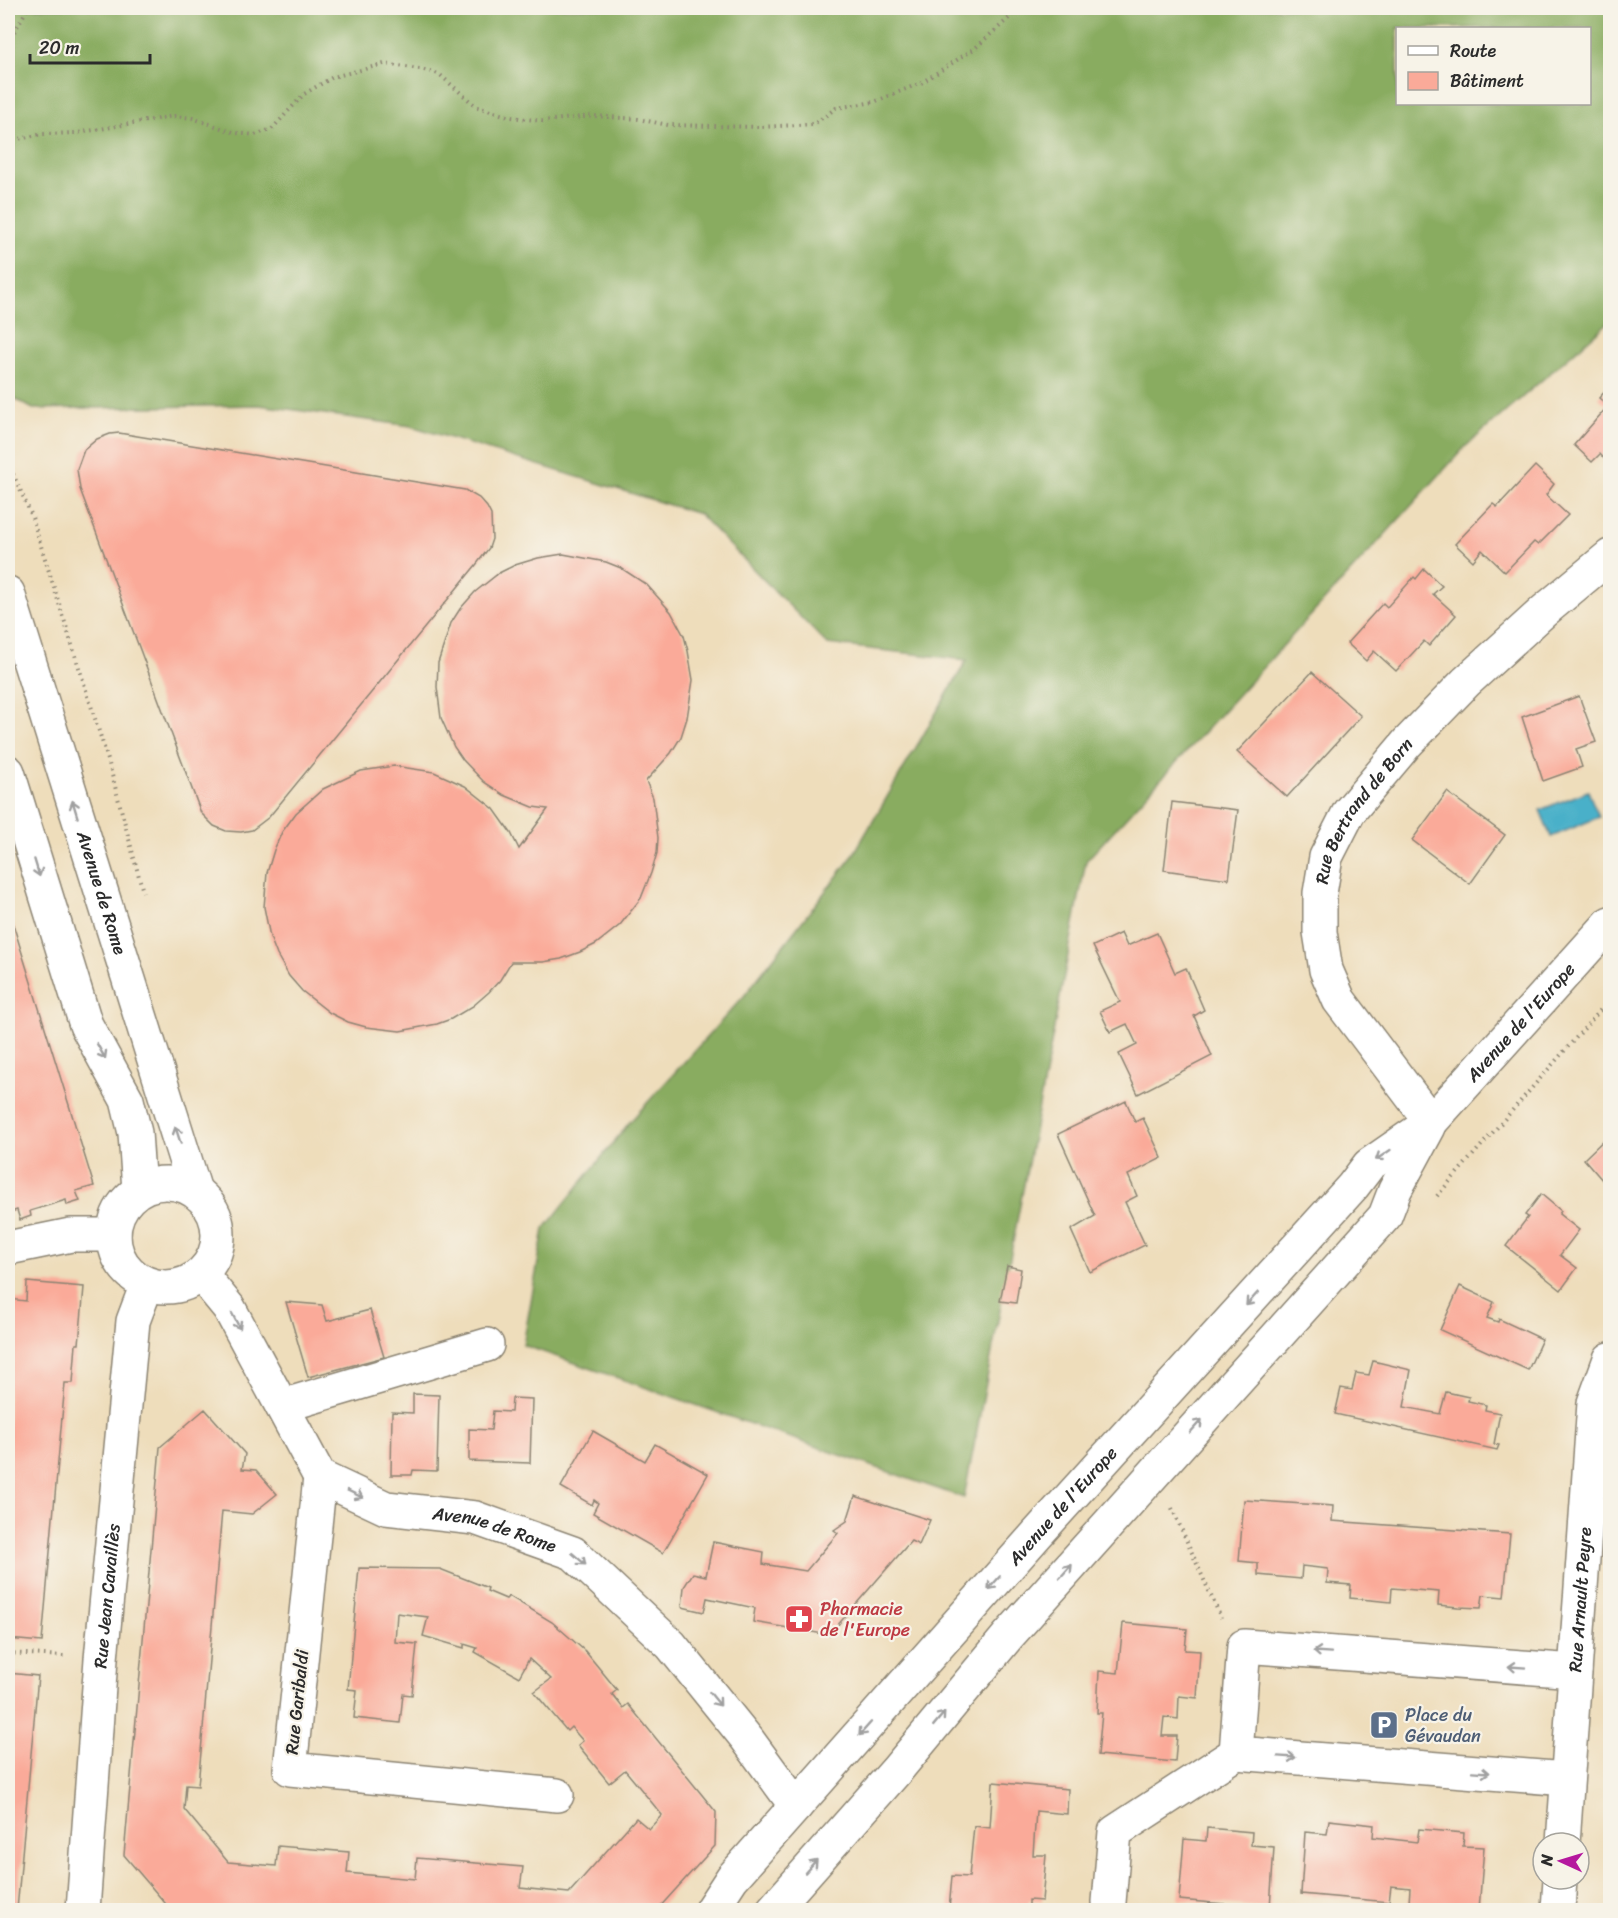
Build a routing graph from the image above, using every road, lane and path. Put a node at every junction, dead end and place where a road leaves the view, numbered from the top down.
1 (28, 8) edge
2 (1017, 8) edge
3 (8, 42) edge
4 (8, 141) edge
5 (1611, 556) edge
6 (8, 593) edge
7 (8, 772) edge
8 (1611, 923) edge
9 (1431, 1122) junction
10 (139, 1190) junction
11 (195, 1191) junction
12 (114, 1235) junction
13 (8, 1248) edge
14 (201, 1274) junction
15 (147, 1284) junction
16 (487, 1345) dead end
17 (1611, 1359) edge
18 (282, 1406) junction
19 (320, 1477) junction
20 (1172, 1508) dead end
21 (1244, 1646) junction
22 (8, 1653) edge
23 (101, 1659) junction
24 (1575, 1671) junction
25 (1236, 1753) junction
26 (1568, 1779) junction
27 (557, 1795) dead end
28 (796, 1806) junction
29 (1564, 1831) edge
30 (1559, 1891) edge
31 (1108, 1902) dead end
32 (83, 1911) edge
33 (711, 1911) edge
34 (773, 1911) edge
35 (1558, 1911) edge

1 - 3 path
2 - 4 path
5 - 9 main road, Rue Bertrand de Born
11 -> 6 main road, Avenue de Rome
7 -> 10 main road
8 - 9 main road, Avenue de l'Europe
9 -> 28 main road, Avenue de l'Europe
34 -> 9 main road, Avenue de l'Europe
10 - 11 main road
10 - 12 main road
11 - 14 main road
12 - 13 main road
12 - 15 main road
14 - 15 main road
14 -> 18 main road
15 - 23 main road, Rue Jean Cavaillès
16 - 18 main road
17 - 24 main road, Rue Arnault Peyre
18 - 19 main road
19 - 27 main road, Rue Garibaldi
19 -> 28 main road, Avenue de Rome
20 - 21 path
24 -> 21 main road
21 - 25 main road
22 - 23 path
23 - 32 main road, Rue Jean Cavaillès
24 - 26 main road, Rue Arnault Peyre
25 -> 26 main road
25 - 31 main road
26 - 29 main road, Rue Arnault Peyre
28 - 33 main road, Avenue de l'Europe
30 - 35 main road

